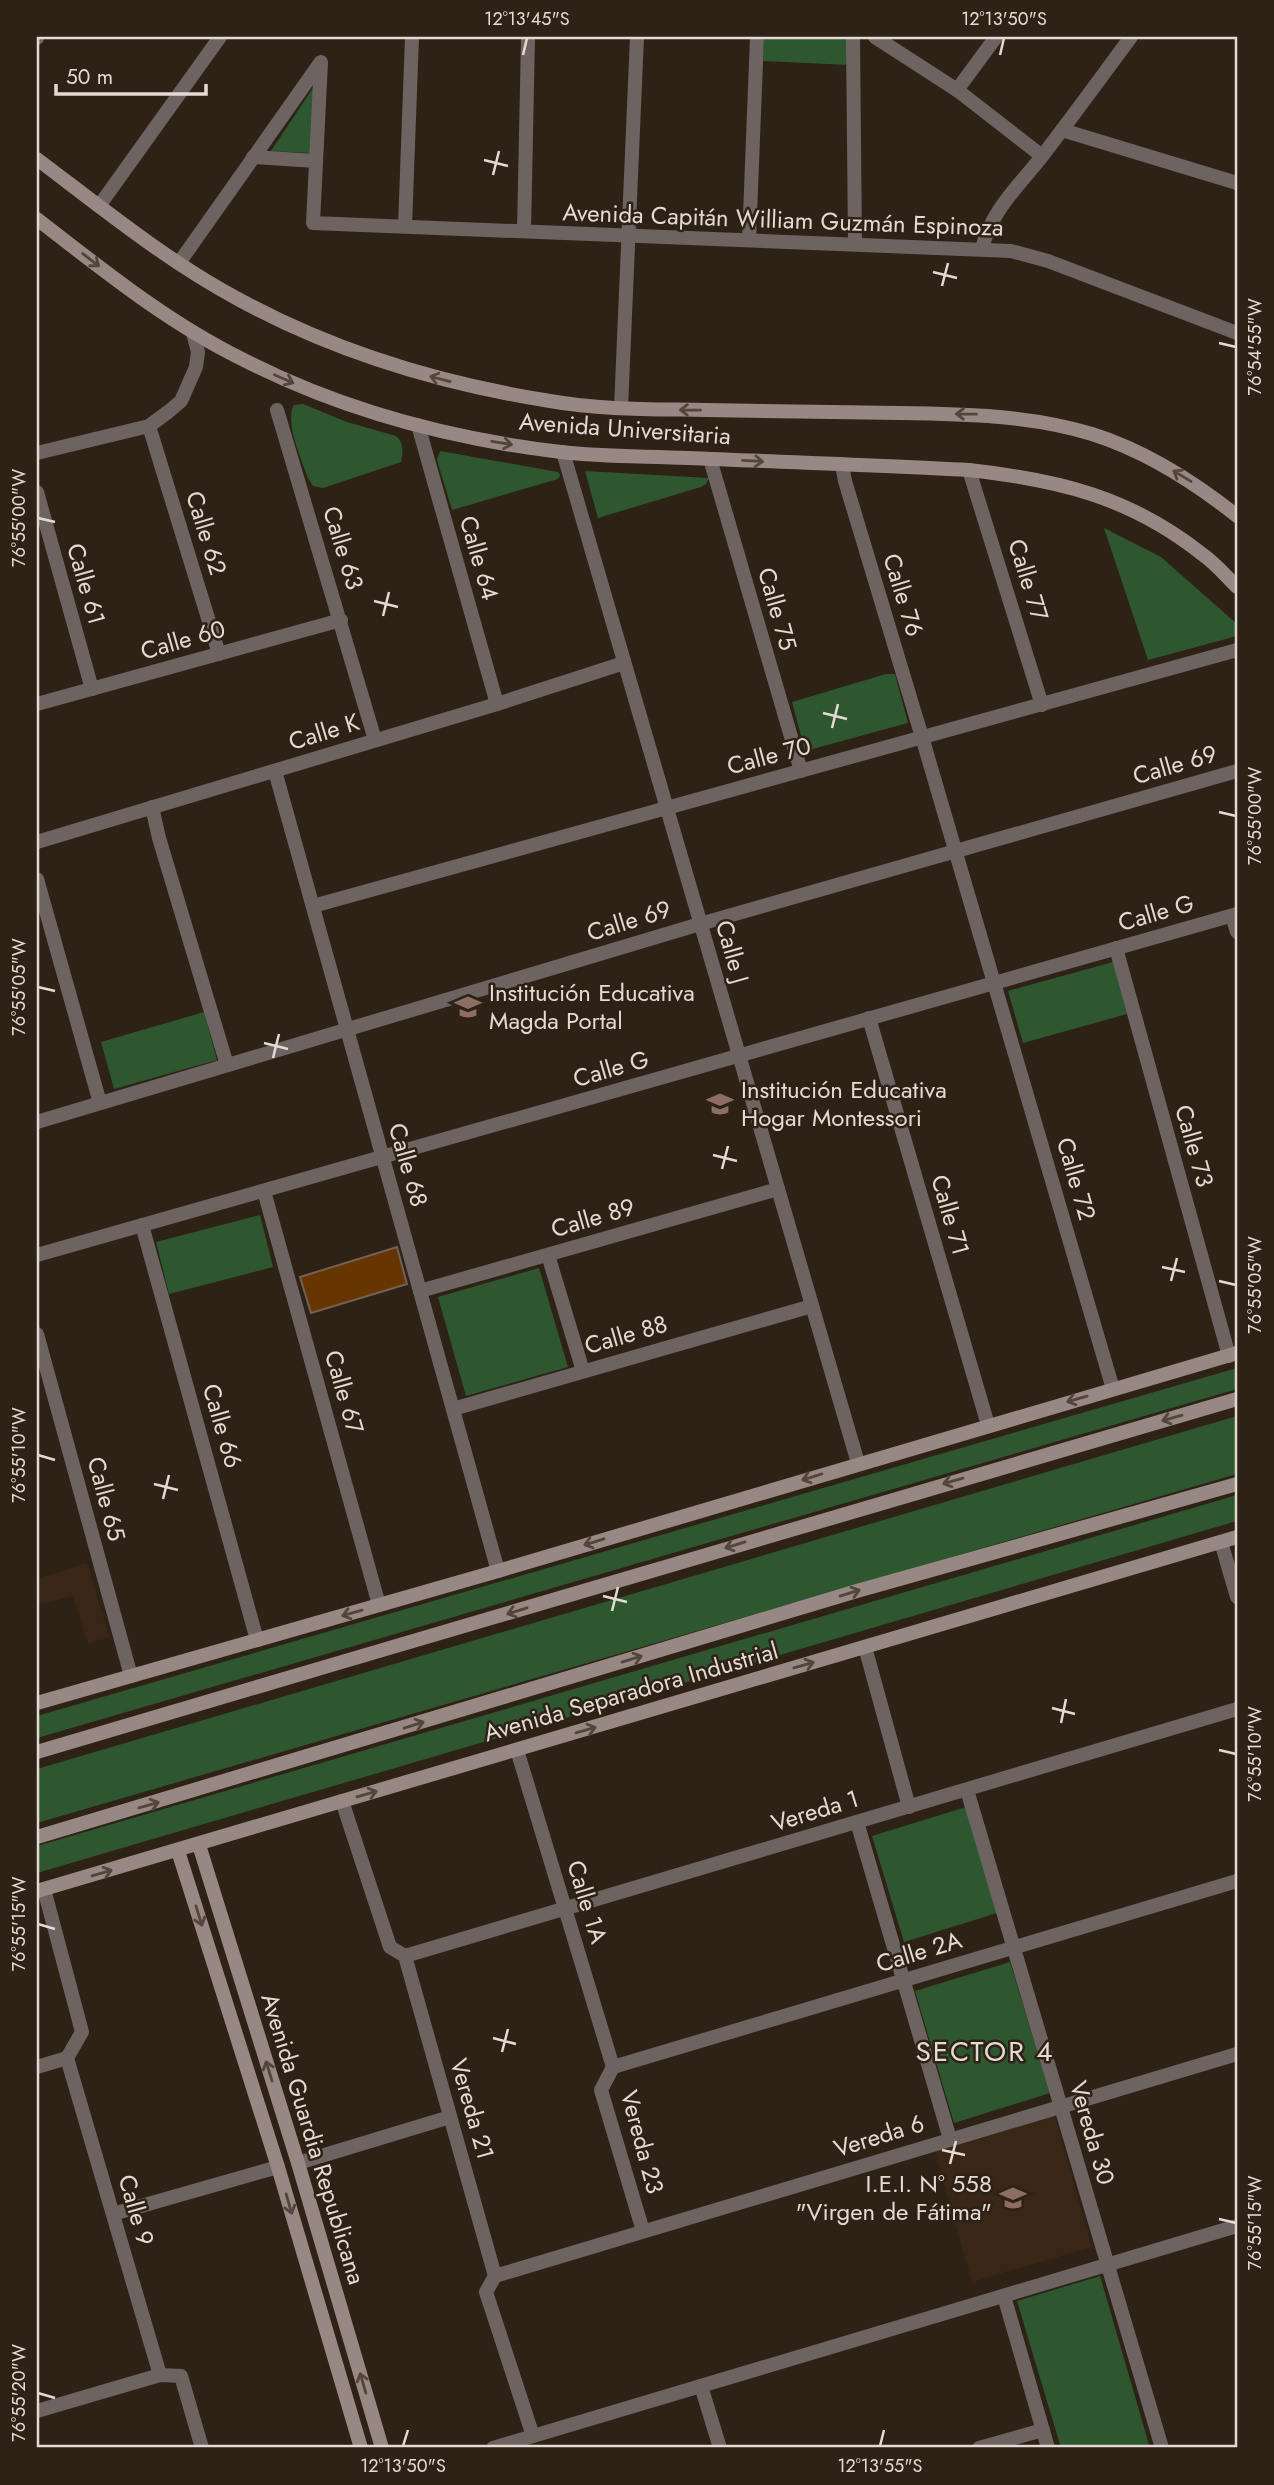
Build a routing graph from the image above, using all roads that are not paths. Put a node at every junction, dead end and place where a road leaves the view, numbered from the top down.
1 (220, 37) edge
2 (412, 37) edge
3 (528, 37) edge
4 (637, 37) edge
5 (757, 37) edge
6 (853, 37) edge
7 (875, 37) edge
8 (996, 37) edge
9 (1131, 37) edge
10 (957, 90) junction
11 (1062, 130) junction
12 (1042, 156) junction
13 (253, 157) junction
14 (37, 159) edge
15 (316, 161) junction
16 (1237, 183) edge
17 (99, 206) junction
18 (37, 219) edge
19 (405, 226) junction
20 (524, 231) junction
21 (629, 235) junction
22 (749, 240) junction
23 (855, 244) junction
24 (982, 249) junction
25 (179, 263) junction
26 (192, 333) junction
27 (1237, 333) edge
28 (621, 408) junction
29 (277, 410) dead end
30 (149, 425) junction
31 (418, 425) junction
32 (563, 452) junction
33 (37, 453) edge
34 (710, 458) junction
35 (842, 465) junction
36 (969, 470) junction
37 (37, 492) edge
38 (1237, 516) edge
39 (1237, 587) edge
40 (341, 620) junction
41 (1237, 650) edge
42 (219, 654) junction
43 (624, 663) junction
44 (92, 689) junction
45 (37, 704) edge
46 (497, 704) junction
47 (1042, 705) junction
48 (922, 737) junction
49 (375, 740) junction
50 (275, 771) junction
51 (801, 771) junction
52 (1237, 771) edge
53 (152, 807) junction
54 (666, 808) junction
55 (37, 842) edge
56 (956, 851) junction
57 (37, 879) edge
58 (313, 906) junction
59 (1235, 915) edge
60 (700, 924) junction
61 (1237, 932) edge
62 (1116, 948) junction
63 (995, 982) junction
64 (869, 1018) junction
65 (347, 1029) junction
66 (739, 1056) junction
67 (227, 1065) junction
68 (100, 1103) junction
69 (37, 1122) edge
70 (383, 1157) junction
71 (778, 1189) junction
72 (264, 1191) junction
73 (142, 1225) junction
74 (37, 1255) edge
75 (548, 1255) junction
76 (420, 1291) junction
77 (811, 1306) junction
78 (37, 1334) edge
79 (1233, 1355) edge
80 (583, 1371) junction
81 (1113, 1389) junction
82 (1237, 1398) edge
83 (453, 1409) junction
84 (988, 1425) junction
85 (858, 1463) junction
86 (1237, 1484) edge
87 (1237, 1537) edge
88 (1221, 1542) junction
89 (498, 1571) junction
90 (1237, 1597) edge
91 (379, 1605) junction
92 (257, 1640) junction
93 (865, 1647) junction
94 (131, 1676) junction
95 (37, 1703) edge
96 (1237, 1709) edge
97 (517, 1750) junction
98 (37, 1752) edge
99 (967, 1790) junction
100 (342, 1801) junction
101 (909, 1807) junction
102 (857, 1822) junction
103 (37, 1838) edge
104 (199, 1845) junction
105 (178, 1851) junction
106 (1237, 1881) edge
107 (40, 1891) edge
108 (565, 1909) junction
109 (1014, 1947) junction
110 (405, 1956) junction
111 (903, 1980) junction
112 (1237, 2054) edge
113 (67, 2058) junction
114 (37, 2067) edge
115 (613, 2067) junction
116 (1061, 2106) junction
117 (450, 2118) junction
118 (950, 2139) junction
119 (298, 2163) junction
120 (278, 2167) junction
121 (113, 2214) junction
122 (1237, 2226) edge
123 (643, 2231) junction
124 (1108, 2265) junction
125 (495, 2276) junction
126 (1004, 2296) junction
127 (160, 2375) junction
128 (701, 2386) junction
129 (37, 2411) edge
130 (1043, 2430) junction
131 (538, 2435) junction
132 (202, 2448) edge
133 (361, 2448) edge
134 (382, 2448) edge
135 (493, 2448) edge
136 (548, 2448) edge
137 (720, 2448) edge
138 (979, 2448) edge
139 (1048, 2448) edge
140 (1162, 2448) edge

1 - 17 street
2 - 19 street
3 - 20 street
4 - 21 street
5 - 22 street
6 - 23 street
7 - 10 street
8 - 10 street
9 - 11 street
10 - 12 street
11 - 12 street
11 - 16 street
12 - 24 street
13 - 15 street
13 - 15 street
13 - 25 street
14 - 17 street, Avenida Universitaria
15 - 19 street, Avenida Capitán William Guzmán Espinoza
17 - 25 street, Avenida Universitaria
18 -> 26 street, Avenida Universitaria
19 - 20 street, Avenida Capitán William Guzmán Espinoza
20 - 21 street, Avenida Capitán William Guzmán Espinoza
21 - 22 street, Avenida Capitán William Guzmán Espinoza
21 - 28 street
22 - 23 street, Avenida Capitán William Guzmán Espinoza
23 - 24 street, Avenida Capitán William Guzmán Espinoza
24 - 27 street, Avenida Capitán William Guzmán Espinoza
28 -> 25 street, Avenida Universitaria
26 - 30 street
26 -> 31 street, Avenida Universitaria
38 -> 28 street, Avenida Universitaria
29 - 40 street, Calle 63
30 - 33 street
30 - 42 street, Calle 62
31 -> 32 street, Avenida Universitaria
31 - 46 street, Calle 64
32 - 34 street, Avenida Universitaria
32 - 43 street, Calle J
34 -> 35 street, Avenida Universitaria
34 - 51 street, Calle 75
35 - 36 street, Avenida Universitaria
35 - 48 street, Calle 76
36 - 39 street, Avenida Universitaria
36 - 47 street, Calle 77
37 - 44 street, Calle 61
40 - 42 street, Calle 60
40 - 49 street, Calle 63
41 - 47 street, Calle 70
42 - 44 street, Calle 60
43 - 46 street, Calle K
43 - 54 street, Calle J
44 - 45 street, Calle 60
46 - 49 street, Calle K
47 - 48 street, Calle 70
48 - 51 street, Calle 70
48 - 56 street, Calle 76
49 - 50 street, Calle K
50 - 53 street, Calle K
50 - 58 street, Calle 68
51 - 54 street, Calle 70
52 - 56 street, Calle 69
53 - 55 street, Calle K
53 - 67 street
54 - 58 street, Calle 70
54 - 60 street, Calle J
56 - 60 street, Calle 69
56 - 63 street, Calle 72
57 - 68 street
58 - 65 street, Calle 68
59 - 61 street
59 - 62 street, Calle G
60 - 65 street, Calle 69
60 - 66 street, Calle J
62 - 63 street, Calle G
62 - 79 street, Calle 73
63 - 64 street, Calle G
63 - 81 street, Calle 72
64 - 66 street, Calle G
64 - 84 street, Calle 71
65 - 67 street, Calle 69
65 - 70 street, Calle 68
66 - 70 street, Calle G
66 - 71 street, Calle J
67 - 68 street, Calle 69
68 - 69 street, Calle 69
70 - 72 street, Calle G
70 - 76 street, Calle 68
71 - 75 street, Calle 89
71 - 77 street, Calle J
72 - 73 street, Calle G
72 - 91 street, Calle 67
73 - 74 street, Calle G
73 - 92 street, Calle 66
75 - 76 street, Calle 89
75 - 80 street
76 - 83 street, Calle 68
77 - 80 street, Calle 88
77 - 85 street, Calle J
78 - 94 street, Calle 65
79 - 81 street
80 - 83 street, Calle 88
81 -> 84 street
82 -> 98 street
83 - 89 street, Calle 68
84 - 85 street
85 -> 89 street
103 -> 86 street, Avenida Separadora Industrial
87 - 88 street, Avenida Separadora Industrial
88 - 90 street
88 - 93 street, Avenida Separadora Industrial
89 - 91 street
91 -> 92 street
92 - 94 street
97 -> 93 street, Avenida Separadora Industrial
93 - 101 street
94 - 95 street
96 - 99 street, Vereda 1
100 -> 97 street, Avenida Separadora Industrial
97 - 108 street, Calle 1A
99 - 101 street, Vereda 1
99 - 109 street, Vereda 30
100 - 104 street, Avenida Separadora Industrial
100 - 110 street, Vereda 21
101 - 102 street, Vereda 1
102 - 108 street, Vereda 1
102 - 111 street
104 - 105 street, Avenida Separadora Industrial
119 -> 104 street, Avenida Guardia Republicana
107 -> 105 street, Avenida Separadora Industrial
105 -> 120 street, Avenida Guardia Republicana
106 - 109 street, Calle 2A
107 - 113 street
108 - 110 street, Vereda 1
108 - 115 street, Calle 1A
109 - 111 street, Calle 2A
109 - 116 street, Vereda 30
110 - 117 street, Vereda 21
111 - 115 street, Calle 2A
111 - 118 street
112 - 116 street, Vereda 6
113 - 114 street
113 - 121 street, Calle 9
115 - 123 street, Vereda 23
116 - 118 street, Vereda 6
116 - 124 street, Vereda 30
117 - 119 street
117 - 125 street, Vereda 21
118 - 123 street, Vereda 6
134 -> 119 street, Avenida Guardia Republicana
120 - 121 street
120 -> 133 street, Avenida Guardia Republicana
121 - 127 street, Calle 9
122 - 124 street
123 - 125 street, Vereda 6
124 - 126 street
124 - 140 street, Vereda 30
125 - 131 street, Vereda 21
126 - 128 street
126 - 130 street
127 - 129 street
127 - 132 street
128 - 131 street
128 - 137 street
130 - 138 street
130 - 139 street
131 - 135 street
131 - 136 street, Vereda 21

